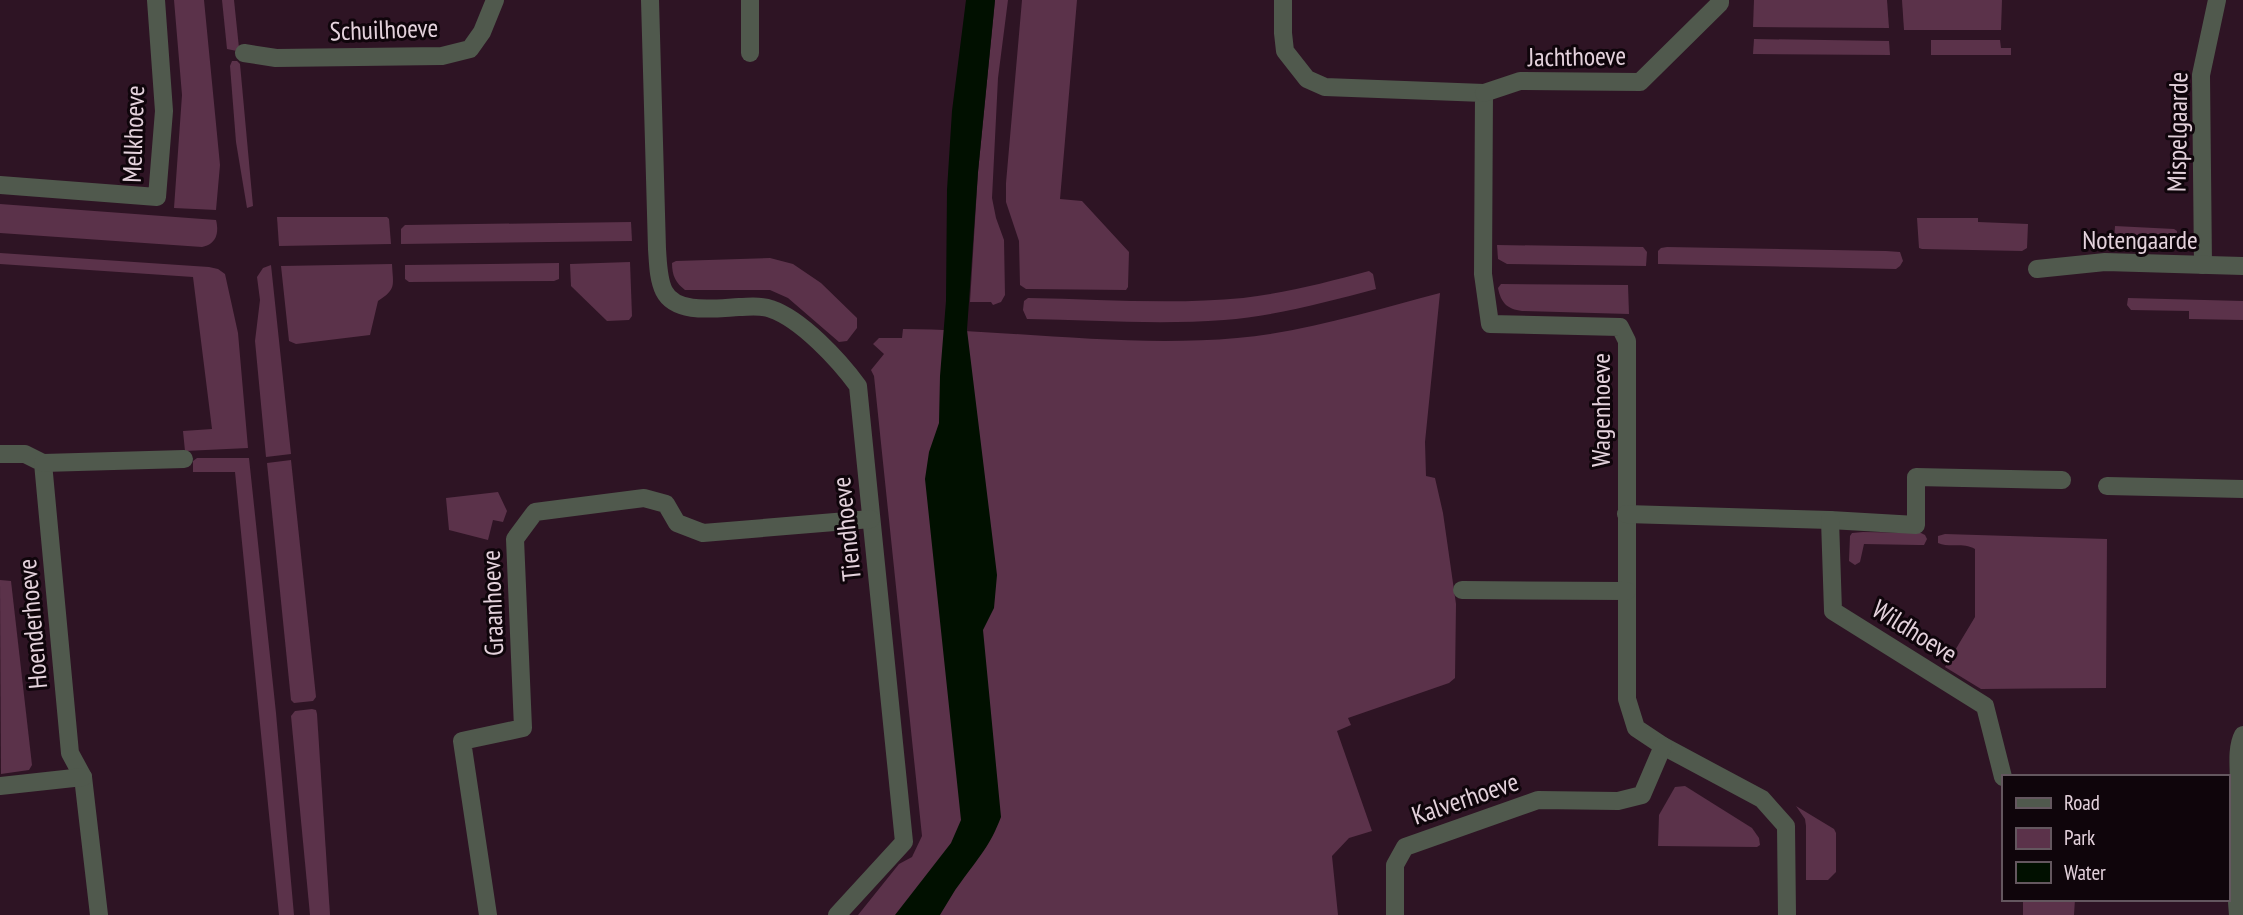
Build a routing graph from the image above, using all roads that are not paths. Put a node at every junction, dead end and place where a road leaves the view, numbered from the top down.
1 (156, 0) edge
2 (495, 0) edge
3 (650, 0) edge
4 (750, 0) edge
5 (1283, 0) edge
6 (1720, 0) edge
7 (2217, 0) edge
8 (244, 53) dead end
9 (750, 53) dead end
10 (1484, 93) junction
11 (0, 185) edge
12 (2203, 265) junction
13 (2243, 266) edge
14 (2038, 269) dead end
15 (0, 454) edge
16 (184, 460) dead end
17 (43, 463) junction
18 (2062, 480) dead end
19 (2107, 486) dead end
20 (2243, 489) edge
21 (1626, 514) junction
22 (871, 519) junction
23 (1830, 520) junction
24 (1462, 590) dead end
25 (1626, 591) junction
26 (2243, 735) edge
27 (1663, 746) junction
28 (2002, 775) edge
29 (83, 777) junction
30 (0, 786) edge
31 (99, 915) edge
32 (488, 915) edge
33 (837, 915) edge
34 (1395, 915) edge
35 (1787, 915) edge
36 (2238, 915) edge

1 - 11 street, Melkhoeve
2 - 8 street, Schuilhoeve
3 - 22 street, Tiendhoeve
4 - 9 street
5 - 10 street, Jachthoeve
6 - 10 street, Jachthoeve
7 - 12 street, Mispelgaarde
10 - 21 street, Wagenhoeve
12 - 13 street, Notengaarde
12 - 14 street, Notengaarde
15 - 17 street
16 - 17 street
17 - 29 street, Hoenderhoeve
18 - 23 street
19 - 20 street
21 - 23 street
21 - 25 street, Wagenhoeve
22 - 32 street, Graanhoeve
22 - 33 street, Tiendhoeve
23 - 28 street, Wildhoeve
24 - 25 street
25 - 27 street, Wagenhoeve
26 - 36 street
27 - 34 street, Kalverhoeve
27 - 35 street, Wagenhoeve
29 - 30 street
29 - 31 street, Hoenderhoeve

